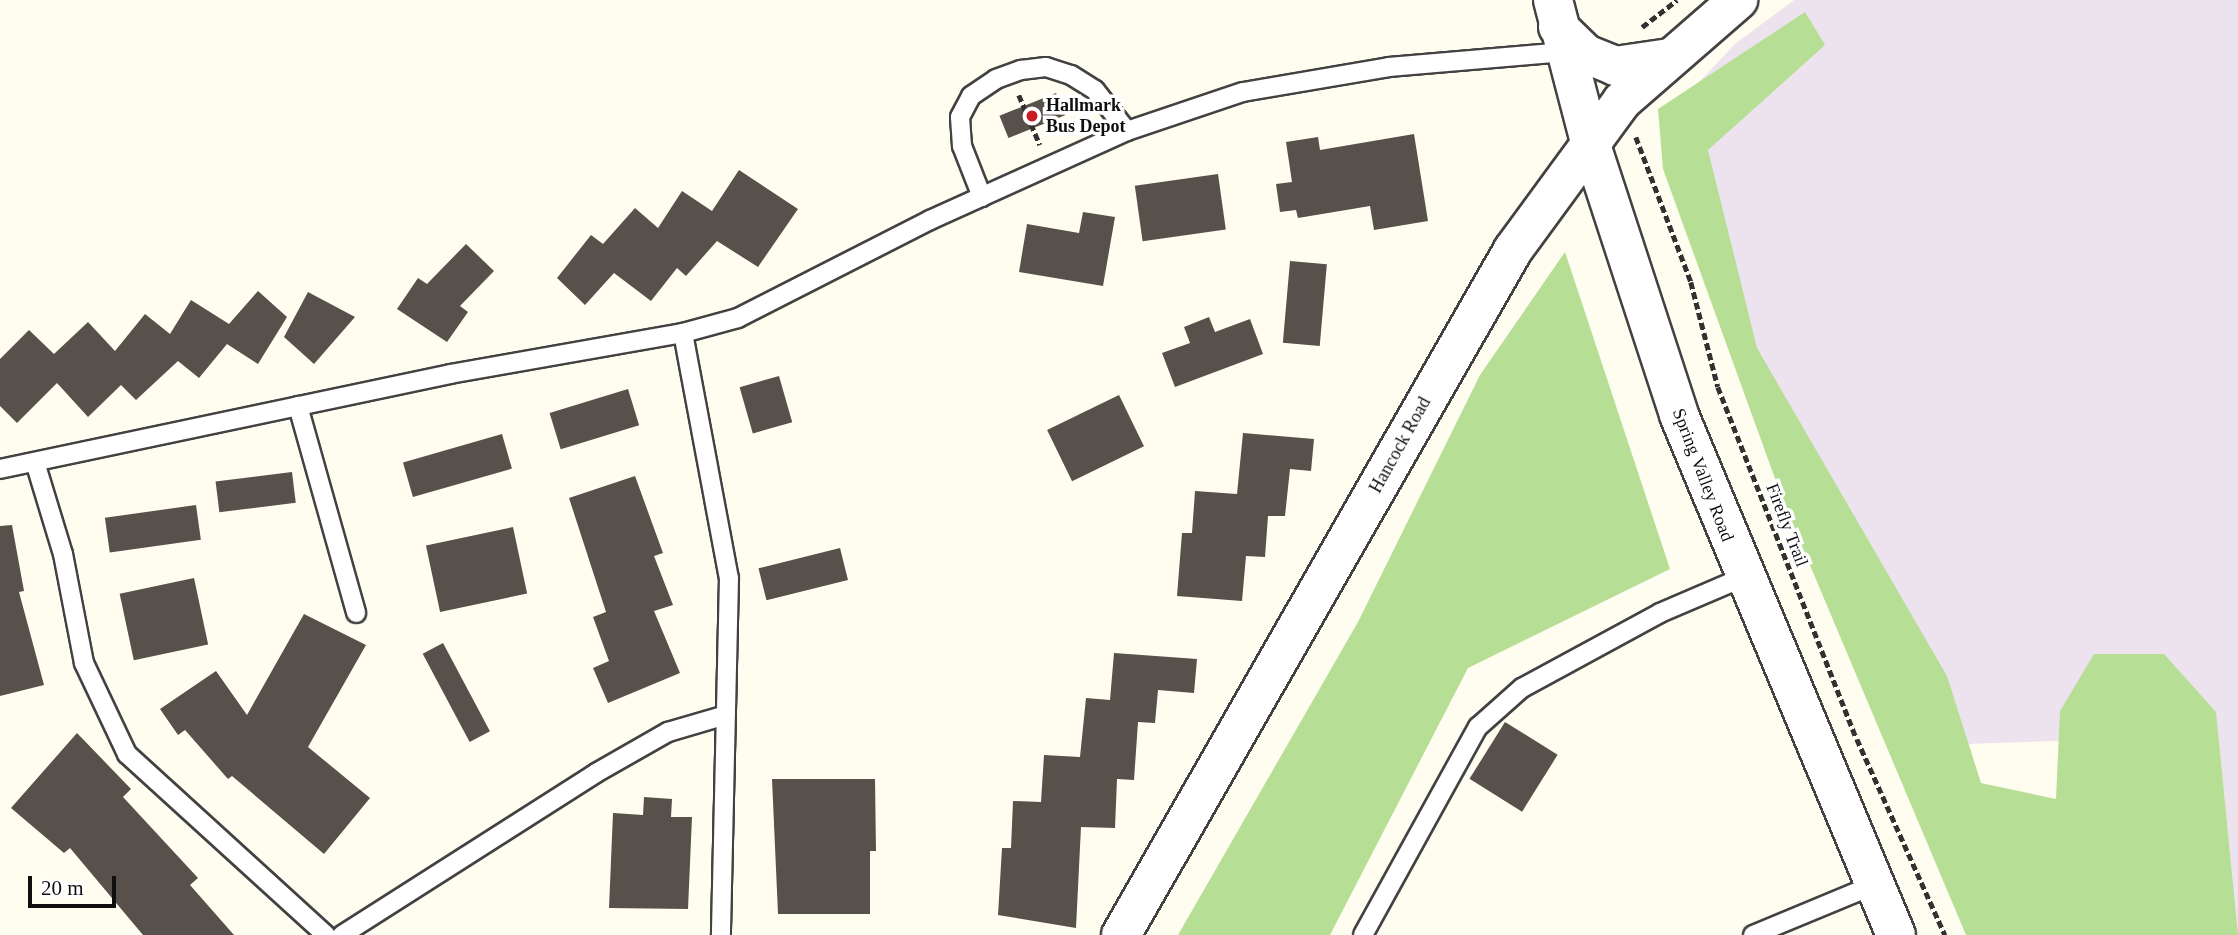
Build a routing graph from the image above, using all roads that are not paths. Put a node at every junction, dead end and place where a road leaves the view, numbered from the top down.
1 (1738, 0) edge
2 (1558, 26) edge
3 (1669, 58) junction
4 (1127, 131) junction
5 (1590, 142) junction
6 (982, 197) junction
7 (683, 333) junction
8 (298, 406) junction
9 (35, 462) junction
10 (0, 469) edge
11 (1744, 577) junction
12 (356, 613) dead end
13 (726, 715) junction
14 (1874, 885) junction
15 (327, 935) edge
16 (341, 935) edge
17 (721, 935) edge
18 (1121, 935) edge
19 (1363, 935) edge
20 (1753, 935) edge
21 (1896, 935) edge

1 - 3 street, Hancock Road
2 - 3 street
2 - 4 lane
2 - 5 street, Spring Valley Road
3 - 5 street, Hancock Road
4 - 6 lane
4 - 6 lane
5 - 11 street, Spring Valley Road
5 - 18 street, Hancock Road
6 - 7 lane
7 - 8 lane
7 - 13 lane
8 - 9 lane
8 - 12 lane
9 - 10 lane
9 - 15 lane
11 - 14 street, Spring Valley Road
11 - 19 lane
13 - 16 lane
13 - 17 lane
14 - 20 lane
14 - 21 street, Spring Valley Road

